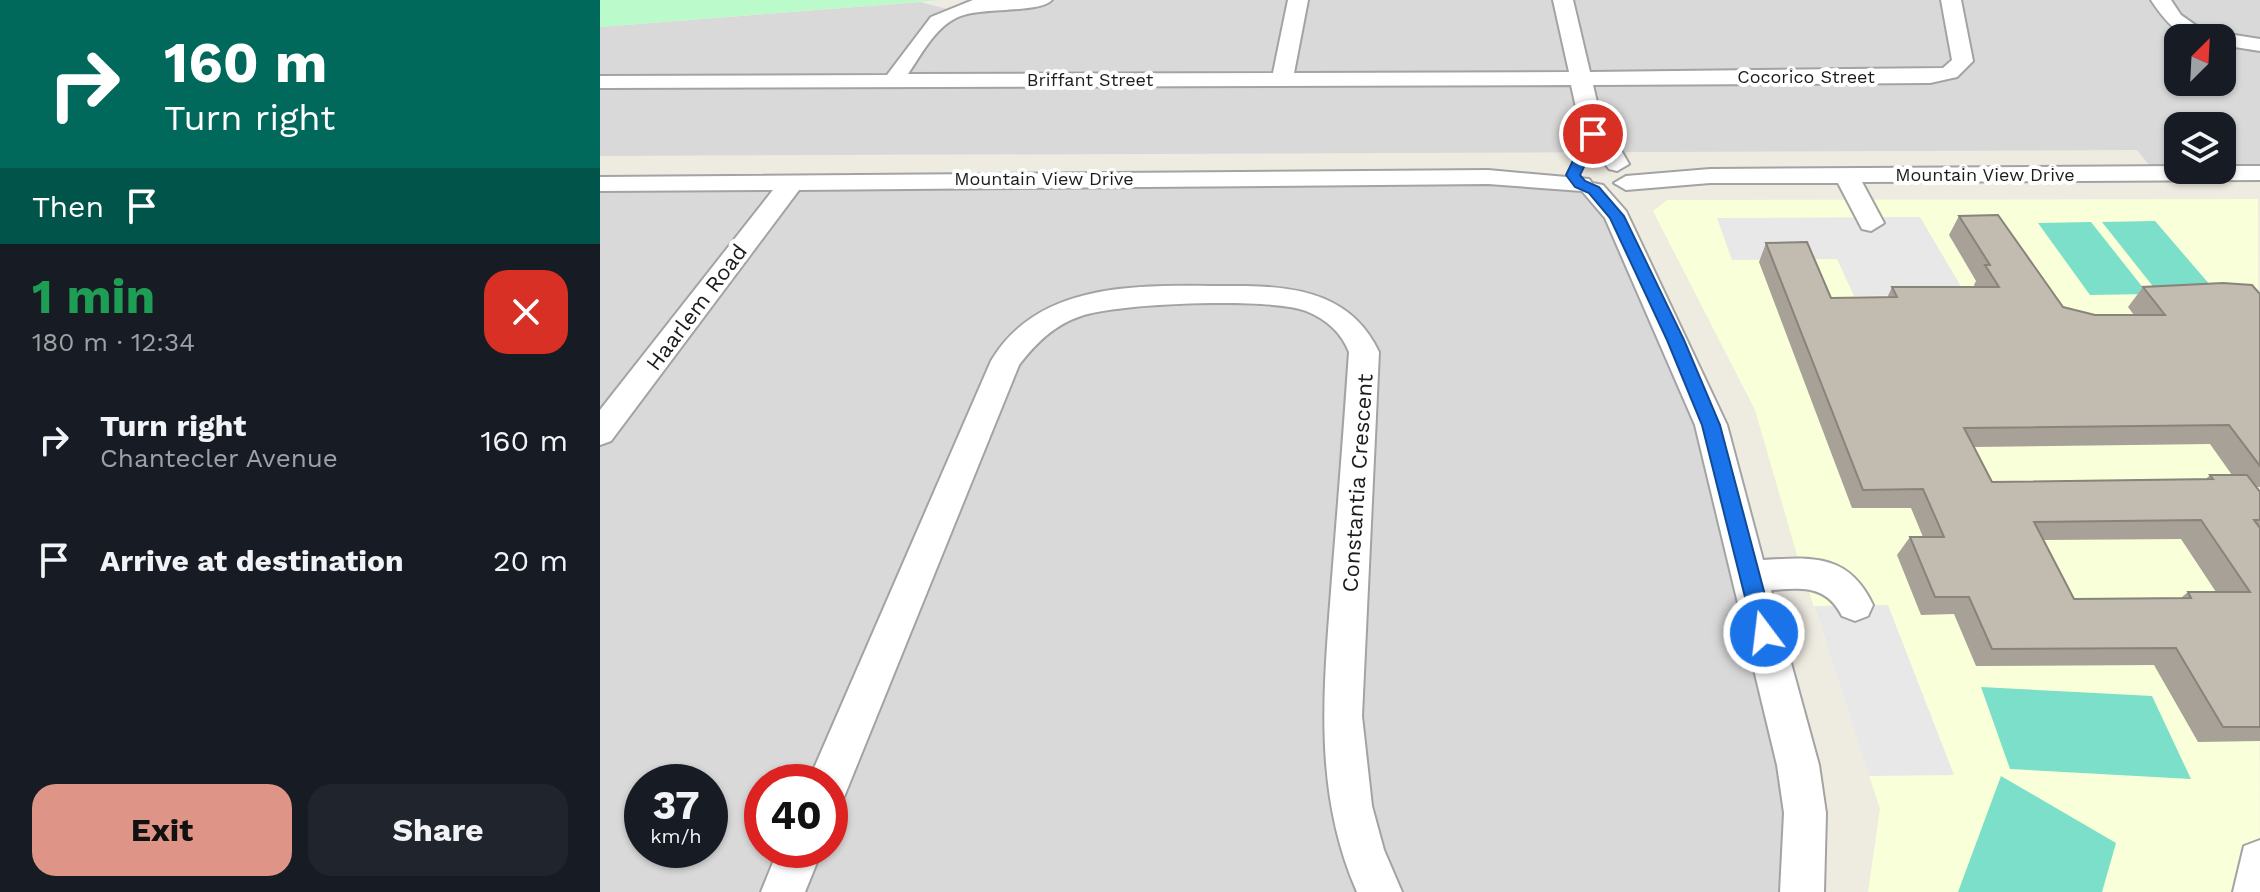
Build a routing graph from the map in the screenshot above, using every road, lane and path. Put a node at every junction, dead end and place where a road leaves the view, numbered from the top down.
1 (1042, 0) edge
2 (1298, 0) edge
3 (1563, 0) edge
4 (1951, 0) edge
5 (2161, 0) edge
6 (2183, 24) edge
7 (2236, 41) edge
8 (2260, 45) edge
9 (1580, 78) junction
10 (1282, 79) junction
11 (893, 81) junction
12 (600, 82) edge
13 (1593, 134) junction
14 (2260, 173) edge
15 (1846, 175) junction
16 (1603, 180) junction
17 (793, 181) junction
18 (600, 184) edge
19 (1871, 223) dead end
20 (600, 433) edge
21 (1749, 576) junction
22 (1855, 605) dead end
23 (837, 764) edge
24 (2260, 862) edge
25 (793, 868) edge
26 (783, 892) edge
27 (1380, 892) edge
28 (1802, 892) edge
29 (2255, 892) edge

1 - 11 street
2 - 10 street
3 - 9 street
4 - 9 street, Cocorico Street
5 - 6 street
7 - 8 street
9 - 10 street, Briffant Street
9 - 13 street
10 - 11 street, Briffant Street
11 - 12 street, Briffant Street
13 - 16 street
13 - 16 street
14 - 15 street, Mountain View Drive
15 - 16 street, Mountain View Drive
15 - 19 street
16 - 17 street, Mountain View Drive
16 - 21 street
17 - 18 street, Mountain View Drive
17 - 20 street, Haarlem Road
21 - 22 street
21 - 28 street
23 - 27 street, Constantia Crescent
24 - 29 street
25 - 26 street

